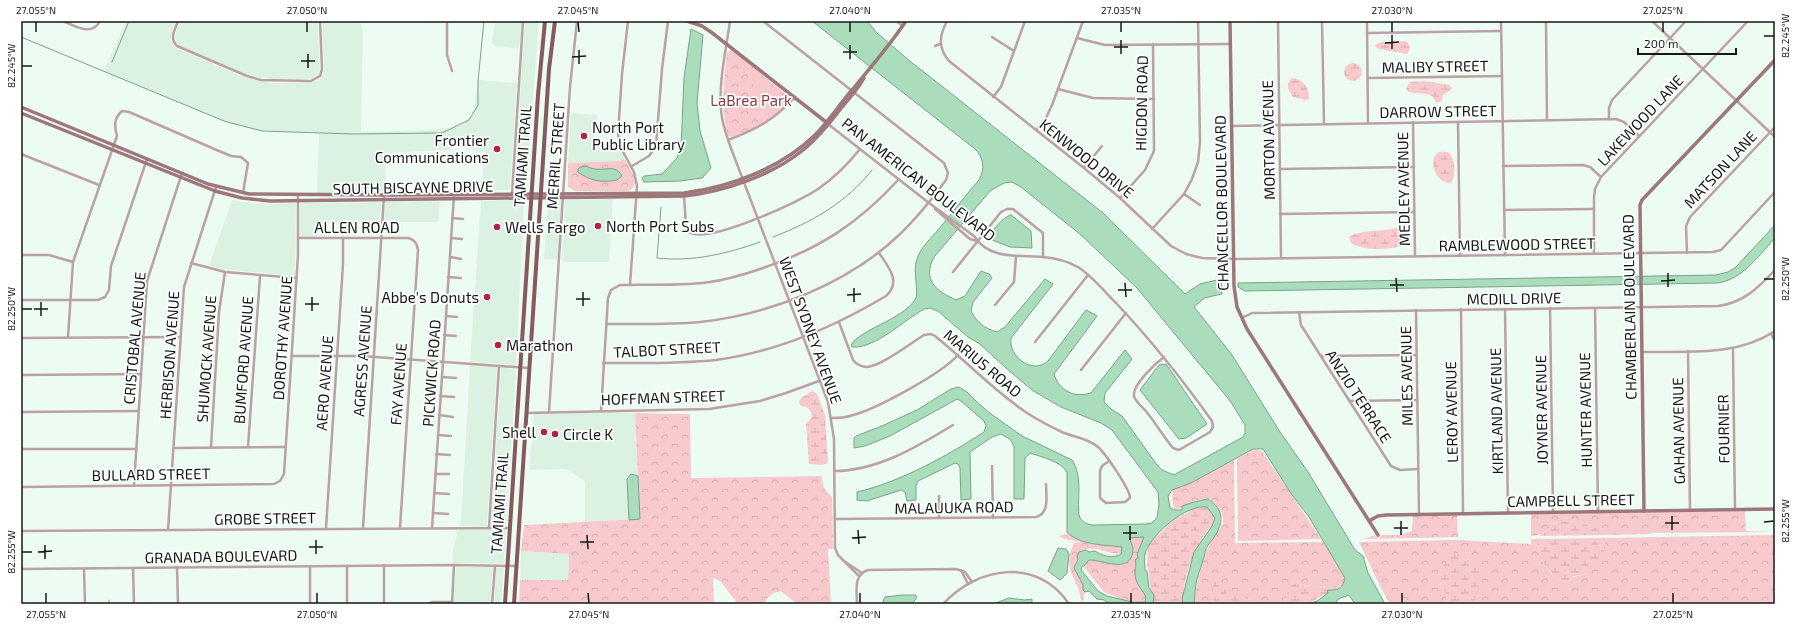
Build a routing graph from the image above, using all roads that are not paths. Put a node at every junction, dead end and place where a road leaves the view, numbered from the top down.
1 (63, 21) edge
2 (100, 21) edge
3 (178, 21) edge
4 (320, 21) edge
5 (447, 21) edge
6 (524, 21) edge
7 (545, 21) edge
8 (554, 21) edge
9 (577, 21) edge
10 (628, 21) edge
11 (668, 21) edge
12 (687, 21) edge
13 (730, 21) edge
14 (763, 21) edge
15 (896, 21) edge
16 (906, 21) edge
17 (947, 21) edge
18 (1025, 21) edge
19 (1082, 21) edge
20 (1198, 21) edge
21 (1230, 21) edge
22 (1278, 21) edge
23 (1322, 21) edge
24 (1367, 21) edge
25 (1501, 21) edge
26 (1546, 21) edge
27 (1652, 21) edge
28 (1686, 21) edge
29 (1748, 21) edge
30 (903, 26) junction
31 (1501, 31) junction
32 (1367, 33) junction
33 (992, 37) dead end
34 (1077, 38) junction
35 (1670, 38) junction
36 (727, 44) junction
37 (940, 44) junction
38 (1153, 44) junction
39 (1199, 44) junction
40 (1230, 44) junction
41 (935, 46) dead end
42 (1014, 51) junction
43 (1775, 60) edge
44 (1703, 69) junction
45 (452, 71) dead end
46 (1502, 76) junction
47 (1368, 78) junction
48 (1058, 89) junction
49 (852, 92) junction
50 (994, 96) junction
51 (795, 98) junction
52 (1154, 99) junction
53 (1736, 100) junction
54 (21, 107) edge
55 (21, 113) edge
56 (1609, 119) junction
57 (1548, 120) junction
58 (1503, 121) junction
59 (1413, 122) junction
60 (1458, 122) junction
61 (828, 123) junction
62 (1324, 123) junction
63 (1368, 123) junction
64 (1279, 124) junction
65 (1232, 126) junction
66 (1775, 127) edge
67 (1036, 130) junction
68 (1770, 132) junction
69 (1639, 136) junction
70 (1775, 137) edge
71 (728, 140) junction
72 (112, 145) junction
73 (1102, 146) dead end
74 (111, 149) junction
75 (860, 149) junction
76 (21, 154) edge
77 (147, 159) junction
78 (146, 164) junction
79 (632, 166) junction
80 (1503, 166) junction
81 (1414, 167) junction
82 (1084, 168) junction
83 (1280, 169) junction
84 (182, 173) junction
85 (1601, 177) junction
86 (180, 178) junction
87 (899, 179) junction
88 (743, 180) junction
89 (99, 185) junction
90 (216, 187) junction
91 (215, 192) junction
92 (1775, 192) edge
93 (243, 194) junction
94 (512, 194) junction
95 (684, 194) junction
96 (1184, 194) junction
97 (531, 195) junction
98 (541, 195) junction
99 (563, 195) junction
100 (637, 195) junction
101 (298, 196) junction
102 (384, 197) junction
103 (453, 197) junction
104 (1120, 198) junction
105 (298, 200) junction
106 (929, 203) junction
107 (1200, 205) dead end
108 (1594, 209) junction
109 (1504, 210) junction
110 (1414, 212) junction
111 (1280, 214) junction
112 (452, 218) junction
113 (758, 218) junction
114 (948, 218) junction
115 (463, 219) dead end
116 (1152, 228) junction
117 (298, 238) junction
118 (343, 238) junction
119 (381, 238) junction
120 (451, 238) junction
121 (462, 239) dead end
122 (415, 242) joint
123 (977, 242) junction
124 (879, 253) junction
125 (1640, 253) junction
126 (1687, 253) junction
127 (1594, 254) junction
128 (21, 255) edge
129 (1505, 255) junction
130 (1415, 256) junction
131 (1460, 256) junction
132 (1016, 257) junction
133 (1043, 257) junction
134 (450, 258) junction
135 (461, 258) dead end
136 (1281, 258) junction
137 (1234, 259) junction
138 (73, 262) junction
139 (191, 263) junction
140 (775, 264) junction
141 (1775, 270) edge
142 (225, 272) junction
143 (953, 272) dead end
144 (1088, 275) junction
145 (260, 276) junction
146 (448, 277) junction
147 (296, 278) junction
148 (461, 278) dead end
149 (630, 285) junction
150 (447, 296) junction
151 (460, 297) dead end
152 (21, 300) edge
153 (71, 300) junction
154 (789, 300) junction
155 (995, 305) dead end
156 (1641, 307) junction
157 (1550, 308) junction
158 (1595, 308) junction
159 (1505, 309) junction
160 (1416, 310) junction
161 (1461, 310) junction
162 (1299, 312) junction
163 (1126, 313) junction
164 (446, 316) junction
165 (457, 316) dead end
166 (1242, 318) junction
167 (839, 322) junction
168 (606, 324) junction
169 (1775, 331) edge
170 (1771, 334) junction
171 (444, 335) junction
172 (180, 336) junction
173 (456, 336) dead end
174 (802, 336) junction
175 (68, 337) junction
176 (143, 337) junction
177 (21, 338) edge
178 (1775, 341) edge
179 (1035, 342) dead end
180 (1733, 349) junction
181 (1688, 351) junction
182 (1642, 352) junction
183 (958, 355) junction
184 (1416, 355) junction
185 (292, 356) junction
186 (336, 356) junction
187 (1321, 356) junction
188 (374, 357) junction
189 (1164, 357) junction
190 (411, 360) junction
191 (443, 362) junction
192 (603, 363) junction
193 (499, 366) junction
194 (520, 367) junction
195 (530, 368) junction
196 (1081, 370) dead end
197 (141, 374) junction
198 (21, 375) edge
199 (442, 377) junction
200 (456, 378) dead end
201 (819, 381) junction
202 (440, 396) junction
203 (454, 397) dead end
204 (1417, 400) junction
205 (1349, 401) junction
206 (138, 411) junction
207 (601, 411) junction
208 (21, 412) edge
209 (549, 412) junction
210 (527, 413) junction
211 (439, 415) junction
212 (453, 417) dead end
213 (831, 418) junction
214 (953, 426) dead end
215 (438, 435) junction
216 (451, 436) dead end
217 (211, 447) junction
218 (248, 447) junction
219 (285, 447) junction
220 (136, 448) junction
221 (174, 448) junction
222 (21, 450) edge
223 (436, 454) junction
224 (450, 455) dead end
225 (1109, 462) junction
226 (992, 466) dead end
227 (1418, 469) junction
228 (834, 471) junction
229 (435, 474) junction
230 (449, 474) dead end
231 (280, 481) joint
232 (1046, 484) dead end
233 (171, 485) junction
234 (134, 486) junction
235 (21, 487) edge
236 (434, 493) junction
237 (449, 494) dead end
238 (939, 496) dead end
239 (1775, 509) edge
240 (1690, 510) junction
241 (1735, 510) junction
242 (1644, 511) junction
243 (1553, 512) junction
244 (1598, 512) junction
245 (433, 513) junction
246 (1508, 513) junction
247 (448, 514) dead end
248 (1419, 514) junction
249 (1464, 514) junction
250 (939, 518) junction
251 (993, 518) junction
252 (835, 519) junction
253 (1369, 521) junction
254 (326, 528) junction
255 (363, 528) junction
256 (400, 528) junction
257 (432, 528) junction
258 (489, 528) junction
259 (510, 528) junction
260 (168, 530) junction
261 (21, 531) edge
262 (1378, 535) dead end
263 (842, 559) junction
264 (384, 565) junction
265 (454, 565) junction
266 (310, 566) junction
267 (347, 566) junction
268 (494, 566) junction
269 (507, 566) junction
270 (517, 566) junction
271 (177, 567) junction
272 (84, 568) junction
273 (134, 568) junction
274 (21, 569) edge
275 (959, 569) junction
276 (862, 573) junction
277 (859, 576) junction
278 (972, 582) junction
279 (968, 584) junction
280 (452, 603) edge
281 (85, 604) edge
282 (134, 604) edge
283 (178, 604) edge
284 (310, 604) edge
285 (347, 604) edge
286 (384, 604) edge
287 (428, 604) edge
288 (492, 604) edge
289 (505, 604) edge
290 (514, 604) edge
291 (857, 604) edge
292 (943, 604) edge
293 (1069, 604) edge

1 - 2 street
3 - 4 street
5 - 45 street
6 - 94 street
7 - 97 main road, TAMIAMI TRAIL
8 - 98 main road, TAMIAMI TRAIL
9 - 99 street, MERRIL STREET
10 - 79 street
11 - 79 street
12 - 36 street, PAN AMERICAN BOULEVARD
13 - 36 street, WEST SYDNEY AVENUE
14 - 49 street
15 - 30 street
16 - 30 street, SOUTH BISCAYNE DRIVE
17 - 37 street
18 - 42 street
19 - 34 street
20 - 39 street
21 - 40 street, CHANCELLOR BOULEVARD
22 - 64 street, MORTON AVENUE
23 - 62 street
24 - 32 street
25 - 31 street
26 - 57 street
27 - 35 street
28 - 35 street
29 - 44 street, LAKEWOOD LANE
30 - 49 street, SOUTH BISCAYNE DRIVE
31 - 32 street
31 - 46 street
32 - 47 street
33 - 42 street
34 - 38 street
34 - 48 street
35 - 44 street
35 - 56 street
36 - 51 street, PAN AMERICAN BOULEVARD
36 - 71 street, WEST SYDNEY AVENUE
37 - 41 street
37 - 50 street, KENWOOD DRIVE
38 - 39 street
38 - 52 street, HIGDON ROAD
39 - 40 street
39 - 96 street
40 - 65 street, CHANCELLOR BOULEVARD
42 - 50 street
43 - 53 street, CHAMBERLAIN BOULEVARD
44 - 53 street
44 - 69 street, LAKEWOOD LANE
46 - 47 street, MALIBY STREET
46 - 58 street
47 - 63 street
48 - 52 street
48 - 67 street
49 - 61 street, SOUTH BISCAYNE DRIVE
49 - 106 street
50 - 67 street, KENWOOD DRIVE
51 - 61 street, PAN AMERICAN BOULEVARD
51 - 71 street
52 - 104 street, HIGDON ROAD
53 - 68 street
53 - 125 street, CHAMBERLAIN BOULEVARD
54 - 72 street, SOUTH BISCAYNE DRIVE
55 - 74 street, SOUTH BISCAYNE DRIVE
56 - 57 street, DARROW STREET
56 - 69 street, DARROW STREET
57 - 58 street, DARROW STREET
58 - 60 street, DARROW STREET
58 - 80 street
59 - 60 street, DARROW STREET
59 - 63 street, DARROW STREET
59 - 81 street, MEDLEY AVENUE
60 - 131 street
61 - 75 street, PAN AMERICAN BOULEVARD
61 - 88 street, SOUTH BISCAYNE DRIVE
62 - 63 street, DARROW STREET
62 - 64 street, DARROW STREET
64 - 65 street, DARROW STREET
64 - 83 street, MORTON AVENUE
65 - 137 street, CHANCELLOR BOULEVARD
66 - 68 street, MATSON LANE
67 - 82 street, KENWOOD DRIVE
68 - 70 street
68 - 126 street, MATSON LANE
69 - 85 street, LAKEWOOD LANE
71 - 88 street, WEST SYDNEY AVENUE
72 - 74 street
72 - 77 street, SOUTH BISCAYNE DRIVE
72 - 93 street
73 - 82 street
74 - 78 street, SOUTH BISCAYNE DRIVE
74 - 89 street
75 - 87 street, PAN AMERICAN BOULEVARD
75 - 113 street
76 - 89 street
77 - 78 street
77 - 84 street, SOUTH BISCAYNE DRIVE
78 - 86 street, SOUTH BISCAYNE DRIVE
78 - 153 street
79 - 100 street
80 - 85 street
80 - 109 street
81 - 83 street
81 - 110 street, MEDLEY AVENUE
82 - 104 street, KENWOOD DRIVE
83 - 111 street, MORTON AVENUE
84 - 86 street, CRISTOBAL AVENUE
84 - 90 street, SOUTH BISCAYNE DRIVE
85 - 108 street, LAKEWOOD LANE
86 - 91 street, SOUTH BISCAYNE DRIVE
86 - 176 street, CRISTOBAL AVENUE
87 - 106 street, PAN AMERICAN BOULEVARD
87 - 140 street
88 - 95 street, SOUTH BISCAYNE DRIVE
88 - 113 street, WEST SYDNEY AVENUE
89 - 138 street
90 - 91 street, HERBISON AVENUE
90 - 93 street, SOUTH BISCAYNE DRIVE
91 - 105 street, SOUTH BISCAYNE DRIVE
91 - 139 street, HERBISON AVENUE
92 - 126 street, RAMBLEWOOD STREET
93 - 101 street, SOUTH BISCAYNE DRIVE
94 - 97 street, SOUTH BISCAYNE DRIVE
94 - 103 street, SOUTH BISCAYNE DRIVE
95 - 100 street, SOUTH BISCAYNE DRIVE
95 - 113 street
96 - 107 street
96 - 116 street
97 - 98 street, SOUTH BISCAYNE DRIVE
97 - 103 street, SOUTH BISCAYNE DRIVE
97 - 194 main road, TAMIAMI TRAIL
98 - 99 street, SOUTH BISCAYNE DRIVE
98 - 195 main road, TAMIAMI TRAIL
99 - 100 street, SOUTH BISCAYNE DRIVE
99 - 209 street, MERRIL STREET
100 - 149 street
101 - 102 street, SOUTH BISCAYNE DRIVE
101 - 105 street, DOROTHY AVENUE
102 - 103 street, SOUTH BISCAYNE DRIVE
102 - 105 street, SOUTH BISCAYNE DRIVE
102 - 119 street, AGRESS AVENUE
103 - 112 street, PICKWICK ROAD
104 - 116 street, KENWOOD DRIVE
105 - 117 street, DOROTHY AVENUE
106 - 114 street, PAN AMERICAN BOULEVARD
106 - 124 street
108 - 109 street
108 - 127 street, LAKEWOOD LANE
109 - 129 street
110 - 111 street
110 - 130 street, MEDLEY AVENUE
111 - 136 street, MORTON AVENUE
112 - 115 street
112 - 120 street, PICKWICK ROAD
113 - 140 street, WEST SYDNEY AVENUE
114 - 123 street
114 - 123 street, PAN AMERICAN BOULEVARD
116 - 137 street, KENWOOD DRIVE
117 - 118 street, ALLEN ROAD
117 - 147 street, DOROTHY AVENUE
118 - 119 street, ALLEN ROAD
118 - 186 street, AERO AVENUE
119 - 122 street, ALLEN ROAD
119 - 188 street, AGRESS AVENUE
120 - 121 street
120 - 134 street, PICKWICK ROAD
122 - 190 street, FAY AVENUE
123 - 132 street, PAN AMERICAN BOULEVARD
123 - 133 street
123 - 143 street
124 - 154 street
124 - 167 street, TALBOT STREET
125 - 126 street, RAMBLEWOOD STREET
125 - 127 street, RAMBLEWOOD STREET
125 - 156 street, CHAMBERLAIN BOULEVARD
127 - 129 street, RAMBLEWOOD STREET
128 - 138 street
129 - 131 street, RAMBLEWOOD STREET
130 - 131 street, RAMBLEWOOD STREET
130 - 136 street, RAMBLEWOOD STREET
132 - 133 street, PAN AMERICAN BOULEVARD
132 - 155 street
133 - 144 street, PAN AMERICAN BOULEVARD
134 - 135 street
134 - 146 street, PICKWICK ROAD
136 - 137 street, RAMBLEWOOD STREET
137 - 166 street, CHANCELLOR BOULEVARD
138 - 153 street
139 - 142 street
139 - 172 street, HERBISON AVENUE
140 - 149 street
140 - 154 street, WEST SYDNEY AVENUE
141 - 156 street, MCDILL DRIVE
142 - 145 street
142 - 217 street, SHUMOCK AVENUE
144 - 163 street, PAN AMERICAN BOULEVARD
144 - 179 street
145 - 147 street
145 - 218 street, BUMFORD AVENUE
146 - 148 street
146 - 150 street, PICKWICK ROAD
147 - 185 street, DOROTHY AVENUE
149 - 168 street
150 - 151 street
150 - 164 street, PICKWICK ROAD
152 - 153 street
153 - 175 street
154 - 168 street
154 - 174 street, WEST SYDNEY AVENUE
156 - 158 street, MCDILL DRIVE
156 - 182 street, CHAMBERLAIN BOULEVARD
157 - 158 street, MCDILL DRIVE
157 - 159 street, MCDILL DRIVE
157 - 243 street, JOYNER AVENUE
158 - 244 street, HUNTER AVENUE
159 - 161 street, MCDILL DRIVE
159 - 246 street, KIRTLAND AVENUE
160 - 161 street, MCDILL DRIVE
160 - 162 street, MCDILL DRIVE
160 - 184 street, MILES AVENUE
161 - 249 street, LEROY AVENUE
162 - 166 street, MCDILL DRIVE
162 - 187 street, ANZIO TERRACE
163 - 189 street, PAN AMERICAN BOULEVARD
163 - 196 street
164 - 165 street
164 - 171 street, PICKWICK ROAD
166 - 253 street, CHANCELLOR BOULEVARD
167 - 174 street, TALBOT STREET
167 - 183 street, MARIUS ROAD
168 - 192 street
169 - 170 street
170 - 178 street
170 - 180 street
171 - 173 street
171 - 191 street, PICKWICK ROAD
172 - 176 street
172 - 221 street, HERBISON AVENUE
174 - 192 street, TALBOT STREET
174 - 201 street, WEST SYDNEY AVENUE
175 - 176 street
175 - 177 street
176 - 197 street, CRISTOBAL AVENUE
180 - 181 street
180 - 241 street, FOURNIER
181 - 182 street
181 - 240 street, GAHAN AVENUE
182 - 242 street, CHAMBERLAIN BOULEVARD
183 - 213 street
183 - 225 street, MARIUS ROAD
184 - 187 street
184 - 204 street, MILES AVENUE
185 - 186 street
185 - 219 street, DOROTHY AVENUE
186 - 188 street
186 - 254 street, AERO AVENUE
187 - 205 street, ANZIO TERRACE
188 - 190 street
188 - 255 street, AGRESS AVENUE
189 - 189 street, PAN AMERICAN BOULEVARD
190 - 191 street
190 - 256 street, FAY AVENUE
191 - 193 street
191 - 199 street, PICKWICK ROAD
192 - 207 street
193 - 194 street
193 - 258 street, TAMIAMI TRAIL
194 - 195 street
194 - 259 main road, TAMIAMI TRAIL
195 - 210 main road, TAMIAMI TRAIL
197 - 198 street
197 - 206 street, CRISTOBAL AVENUE
199 - 200 street
199 - 202 street, PICKWICK ROAD
201 - 207 street, HOFFMAN STREET
201 - 213 street, WEST SYDNEY AVENUE
202 - 203 street
202 - 211 street, PICKWICK ROAD
204 - 205 street
204 - 227 street, MILES AVENUE
205 - 227 street, ANZIO TERRACE
206 - 208 street
206 - 220 street, CRISTOBAL AVENUE
207 - 209 street, HOFFMAN STREET
209 - 210 street, HOFFMAN STREET
210 - 270 main road, TAMIAMI TRAIL
211 - 212 street
211 - 215 street, PICKWICK ROAD
213 - 228 street, WEST SYDNEY AVENUE
214 - 228 street
215 - 216 street
215 - 223 street, PICKWICK ROAD
217 - 218 street
217 - 221 street
218 - 219 street
219 - 231 street, DOROTHY AVENUE
220 - 222 street
220 - 234 street, CRISTOBAL AVENUE
221 - 233 street, HERBISON AVENUE
223 - 224 street
223 - 229 street, PICKWICK ROAD
225 - 225 street, MARIUS ROAD
226 - 251 street
227 - 248 street, MILES AVENUE
228 - 252 street, WEST SYDNEY AVENUE
229 - 230 street
229 - 236 street, PICKWICK ROAD
231 - 233 street, BULLARD STREET
232 - 251 street, MALAUUKA ROAD
233 - 234 street, BULLARD STREET
233 - 260 street, HERBISON AVENUE
234 - 235 street, BULLARD STREET
236 - 237 street
236 - 245 street, PICKWICK ROAD
238 - 250 street
239 - 241 street, CAMPBELL STREET
240 - 241 street, CAMPBELL STREET
240 - 242 street, CAMPBELL STREET
242 - 244 street, CAMPBELL STREET
243 - 244 street, CAMPBELL STREET
243 - 246 street, CAMPBELL STREET
245 - 247 street
245 - 257 street, PICKWICK ROAD
246 - 249 street, CAMPBELL STREET
248 - 249 street, CAMPBELL STREET
248 - 253 street, CAMPBELL STREET
250 - 251 street, MALAUUKA ROAD
250 - 252 street, MALAUUKA ROAD
252 - 263 street, WEST SYDNEY AVENUE
253 - 262 street, CHANCELLOR BOULEVARD
254 - 255 street, GROBE STREET
254 - 260 street, GROBE STREET
255 - 256 street, GROBE STREET
256 - 257 street, GROBE STREET
257 - 258 street, GROBE STREET
258 - 259 street, GROBE STREET
259 - 269 main road, TAMIAMI TRAIL
260 - 261 street, GROBE STREET
263 - 276 street
263 - 277 street
264 - 265 street, GRANADA BOULEVARD
264 - 267 street, GRANADA BOULEVARD
264 - 286 street
265 - 268 street, GRANADA BOULEVARD
265 - 280 street
266 - 267 street, GRANADA BOULEVARD
266 - 271 street, GRANADA BOULEVARD
266 - 284 street
267 - 285 street
268 - 269 street, GRANADA BOULEVARD
268 - 288 street
269 - 270 street, GRANADA BOULEVARD
269 - 289 main road, TAMIAMI TRAIL
270 - 290 main road, TAMIAMI TRAIL
271 - 273 street, GRANADA BOULEVARD
271 - 283 street
272 - 273 street, GRANADA BOULEVARD
272 - 274 street, GRANADA BOULEVARD
272 - 281 street
273 - 282 street
275 - 276 street
275 - 278 street
275 - 279 street
276 - 277 street
277 - 291 street
278 - 279 street
278 - 293 street
279 - 292 street
280 - 287 street

